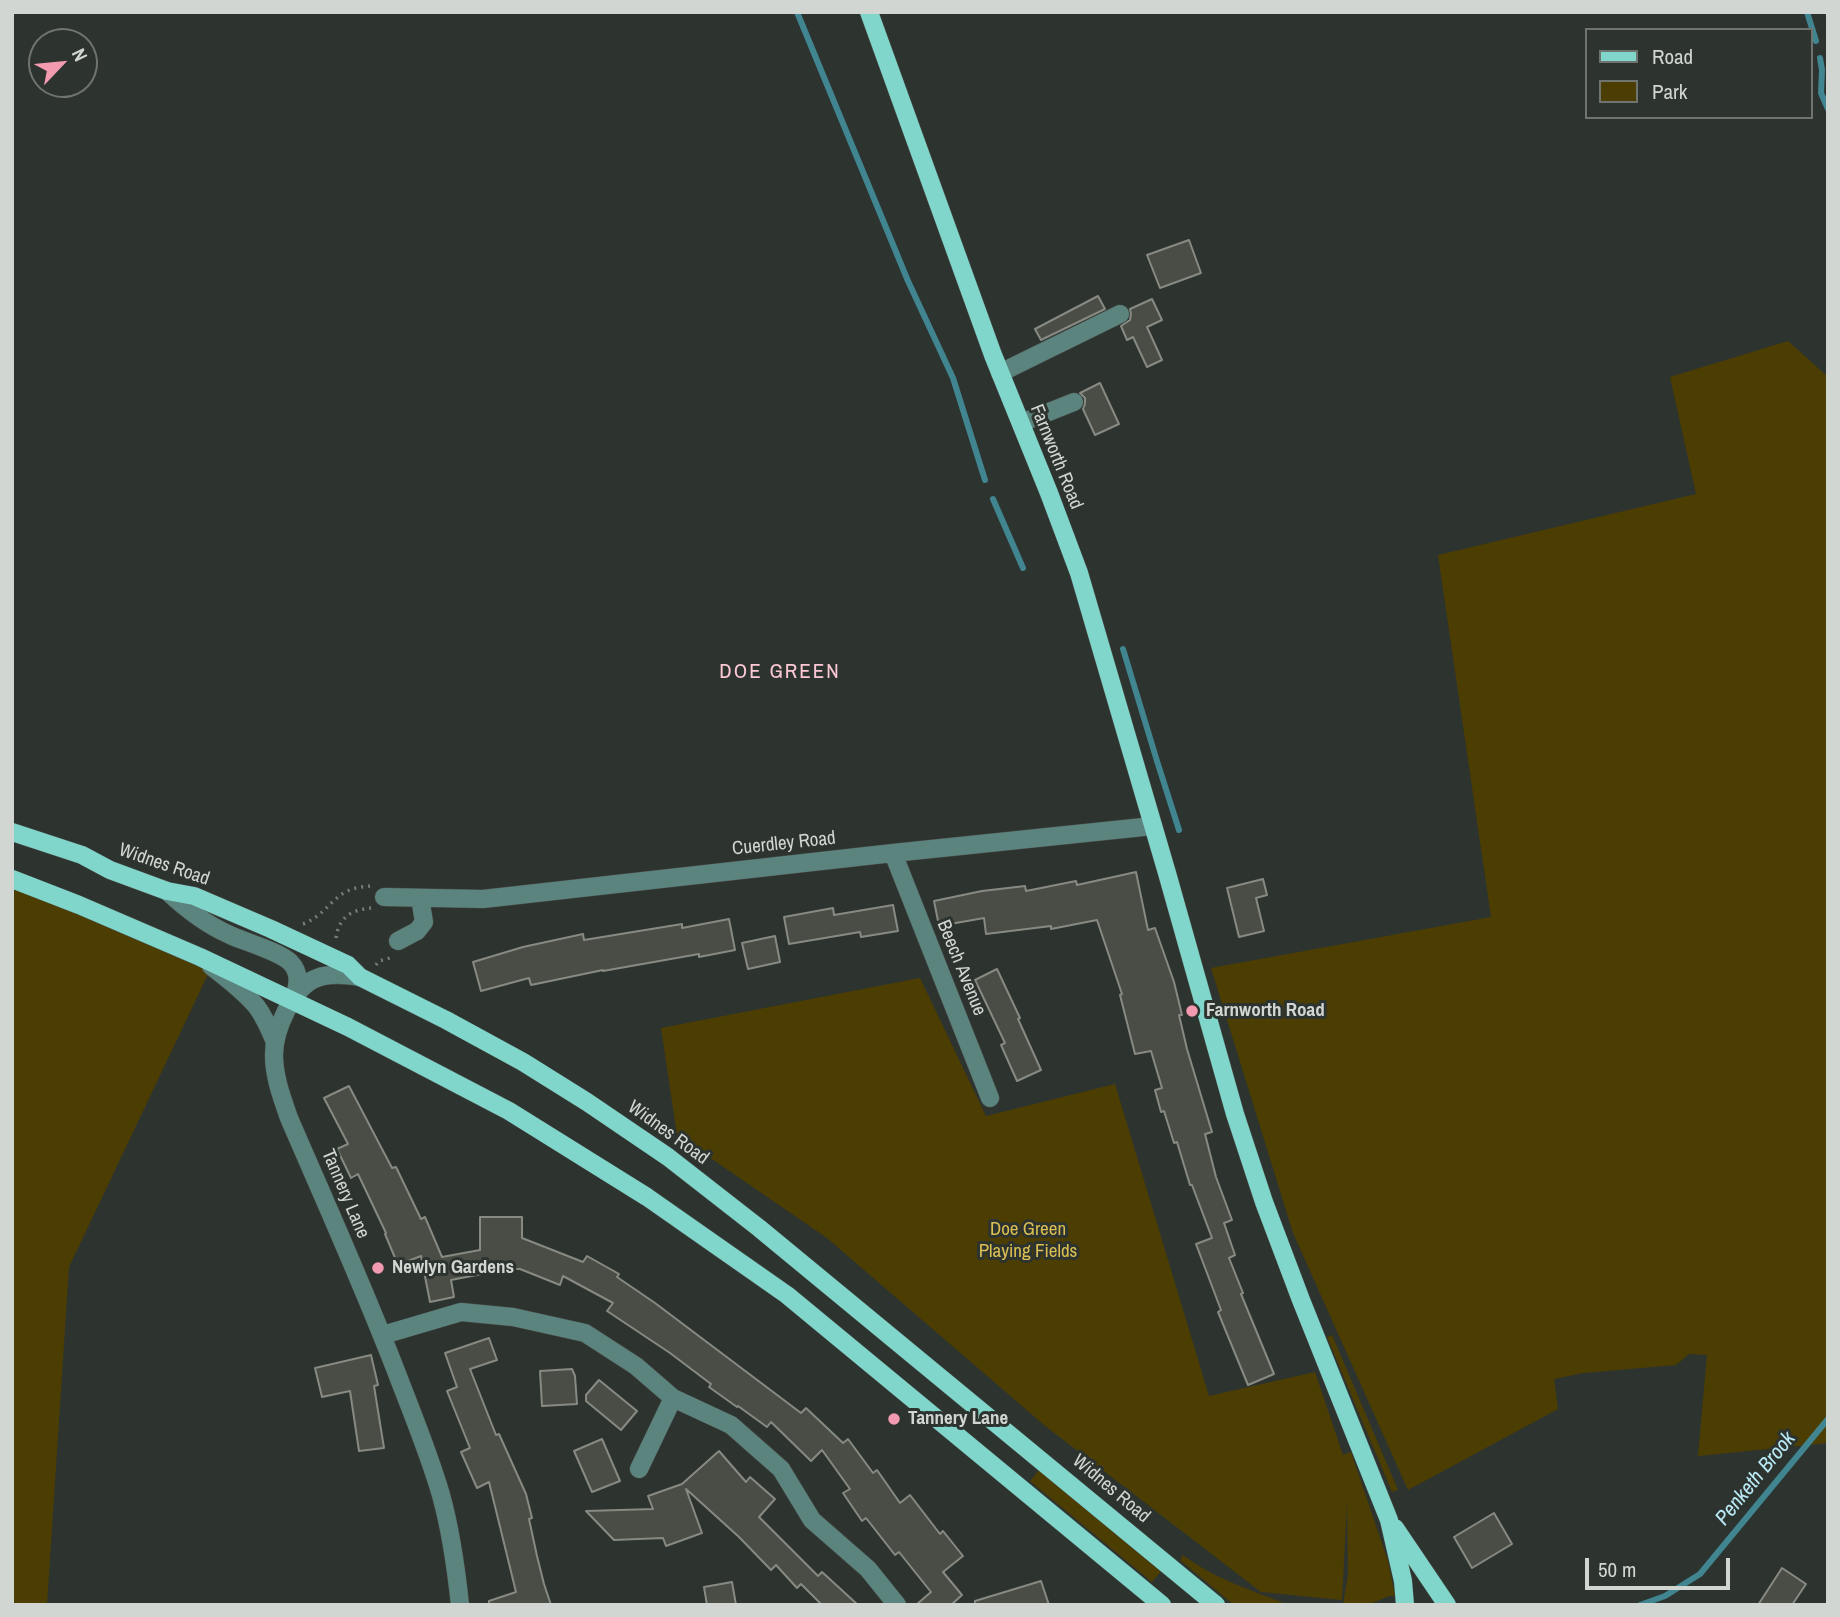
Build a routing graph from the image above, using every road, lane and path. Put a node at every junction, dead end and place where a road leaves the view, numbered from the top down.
1 (869, 12) edge
2 (1120, 314) dead end
3 (1000, 373) junction
4 (1074, 402) dead end
5 (1021, 424) junction
6 (1153, 826) junction
7 (12, 832) edge
8 (894, 853) junction
9 (12, 879) edge
10 (167, 891) junction
11 (384, 897) junction
12 (420, 898) junction
13 (271, 929) junction
14 (398, 941) dead end
15 (200, 957) junction
16 (354, 971) junction
17 (293, 1000) junction
18 (275, 1042) junction
19 (990, 1098) dead end
20 (383, 1335) junction
21 (673, 1398) junction
22 (639, 1469) dead end
23 (1389, 1520) junction
24 (460, 1605) edge
25 (897, 1605) edge
26 (1163, 1605) edge
27 (1216, 1605) edge
28 (1405, 1605) edge
29 (1447, 1605) edge

1 - 3 main road, Farnworth Road
2 - 3 street
3 - 5 main road, Farnworth Road
4 - 5 street
5 - 6 main road, Farnworth Road
6 - 8 street, Cuerdley Road
6 - 23 main road, Farnworth Road
7 - 10 main road, Widnes Road
8 - 12 street, Cuerdley Road
8 - 19 street, Beech Avenue
9 - 15 main road
10 - 13 main road, Widnes Road
10 - 17 street
11 - 12 street, Cuerdley Road
11 - 13 path
11 - 16 path
12 - 14 street
13 - 16 main road, Widnes Road
15 - 17 main road
15 - 18 street
16 - 17 street
16 - 27 main road, Widnes Road
17 - 18 street, Tannery Lane
17 - 26 main road
18 - 20 street, Tannery Lane
20 - 21 street
20 - 24 street, Tannery Lane
21 - 22 street
21 - 25 street
23 - 28 main road, Farnworth Road
23 - 29 main road, Farnworth Road

